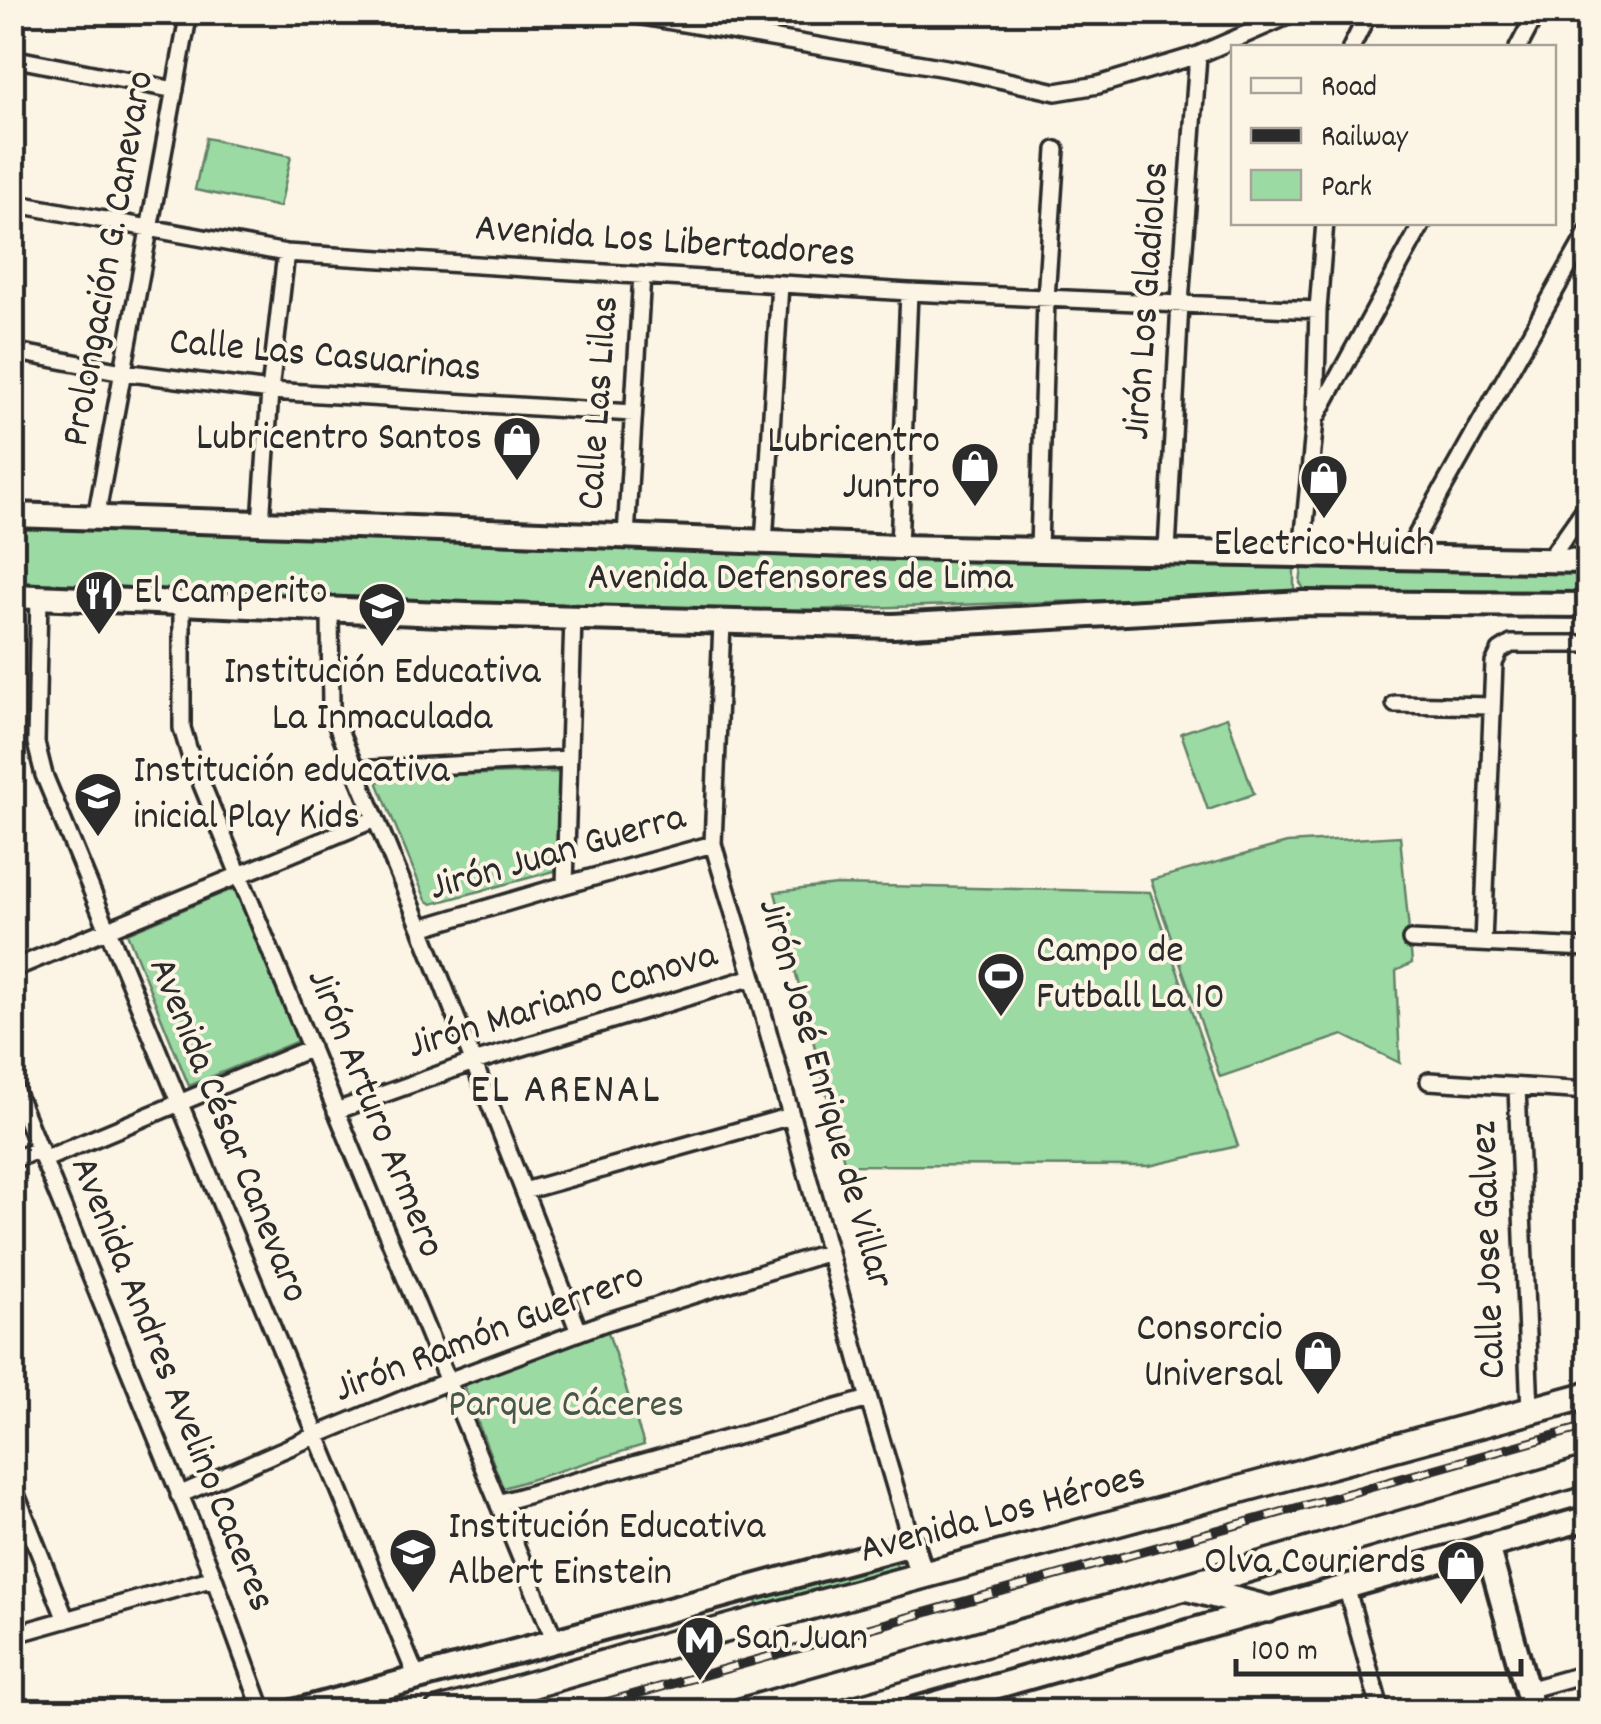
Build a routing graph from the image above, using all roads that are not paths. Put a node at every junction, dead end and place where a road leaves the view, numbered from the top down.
1 (189, 12) edge
2 (1297, 12) edge
3 (1370, 12) edge
4 (1537, 12) edge
5 (620, 13) edge
6 (1352, 45) edge
7 (1520, 45) edge
8 (1198, 55) junction
9 (12, 58) edge
10 (175, 90) junction
11 (1056, 150) dead end
12 (12, 204) edge
13 (1325, 225) edge
14 (1420, 225) edge
15 (149, 230) junction
16 (1588, 232) edge
17 (286, 253) junction
18 (642, 276) junction
19 (780, 284) junction
20 (909, 292) junction
21 (1046, 298) junction
22 (1180, 303) junction
23 (1318, 310) junction
24 (12, 352) edge
25 (123, 372) junction
26 (270, 392) junction
27 (633, 414) junction
28 (1314, 420) junction
29 (1588, 504) edge
30 (12, 516) edge
31 (96, 518) junction
32 (262, 522) junction
33 (626, 536) junction
34 (764, 543) junction
35 (899, 547) junction
36 (1039, 550) junction
37 (1167, 552) junction
38 (1302, 554) junction
39 (1404, 556) junction
40 (1548, 560) junction
41 (1588, 561) edge
42 (12, 596) edge
43 (38, 596) junction
44 (182, 602) junction
45 (1588, 605) edge
46 (330, 610) junction
47 (573, 618) junction
48 (722, 623) junction
49 (1588, 644) edge
50 (1395, 704) dead end
51 (1492, 706) junction
52 (568, 759) junction
53 (355, 770) junction
54 (375, 819) junction
55 (713, 844) junction
56 (239, 875) junction
57 (564, 885) junction
58 (421, 928) junction
59 (108, 930) junction
60 (1411, 940) dead end
61 (1483, 943) junction
62 (1588, 948) edge
63 (12, 969) edge
64 (753, 977) junction
65 (311, 1048) junction
66 (474, 1062) junction
67 (1429, 1081) dead end
68 (12, 1083) edge
69 (1517, 1087) junction
70 (1588, 1091) edge
71 (180, 1103) junction
72 (336, 1111) junction
73 (791, 1116) junction
74 (43, 1154) junction
75 (12, 1160) edge
76 (524, 1191) junction
77 (829, 1252) junction
78 (579, 1332) junction
79 (448, 1382) junction
80 (1588, 1396) edge
81 (869, 1399) junction
82 (1530, 1412) junction
83 (317, 1435) junction
84 (1588, 1470) edge
85 (12, 1484) edge
86 (179, 1496) junction
87 (498, 1503) junction
88 (1588, 1518) edge
89 (912, 1544) junction
90 (1487, 1546) junction
91 (922, 1576) junction
92 (214, 1578) junction
93 (1346, 1586) junction
94 (1185, 1587) junction
95 (1268, 1608) junction
96 (66, 1620) junction
97 (12, 1634) edge
98 (555, 1641) junction
99 (1588, 1672) edge
100 (418, 1678) junction
101 (1530, 1701) edge
102 (264, 1712) edge
103 (293, 1712) edge
104 (438, 1712) edge
105 (741, 1712) edge
106 (906, 1712) edge
107 (1381, 1712) edge

1 - 10 street, Prolongación G. Canevaro
2 - 8 street
3 - 6 street
4 - 7 street
5 - 8 street
8 - 22 street, Jirón Los Gladiolos
9 - 10 street
10 - 15 street, Prolongación G. Canevaro
11 - 21 street
12 - 15 street, Avenida Los Libertadores
13 - 23 street
14 - 28 street
15 - 17 street, Avenida Los Libertadores
15 - 25 street, Prolongación G. Canevaro
16 - 39 street
17 - 18 street, Avenida Los Libertadores
17 - 26 street
18 - 19 street, Avenida Los Libertadores
18 - 27 street, Calle Las Lilas
19 - 20 street, Avenida Los Libertadores
19 - 34 street
20 - 21 street, Avenida Los Libertadores
20 - 35 street
21 - 22 street, Avenida Los Libertadores
21 - 36 street
22 - 23 street, Avenida Los Libertadores
22 - 37 street, Jirón Los Gladiolos
23 - 28 street
24 - 25 street, Calle Las Casuarinas
25 - 26 street, Calle Las Casuarinas
25 - 31 street, Prolongación G. Canevaro
26 - 27 street, Calle Las Casuarinas
26 - 32 street
27 - 33 street, Calle Las Lilas
28 - 38 street
29 - 40 street
30 - 31 main road, Avenida Defensores de Lima
31 - 32 main road, Avenida Defensores de Lima
32 - 33 main road, Avenida Defensores de Lima
33 - 34 main road, Avenida Defensores de Lima
34 - 35 main road, Avenida Defensores de Lima
35 - 36 main road, Avenida Defensores de Lima
36 - 37 main road, Avenida Defensores de Lima
37 - 38 main road, Avenida Defensores de Lima
38 - 39 main road, Avenida Defensores de Lima
39 - 40 main road, Avenida Defensores de Lima
40 - 41 main road, Avenida Defensores de Lima
42 - 43 main road, Avenida Defensores de Lima
43 - 44 main road, Avenida Defensores de Lima
43 - 59 street, Avenida César Canevaro
44 - 46 main road, Avenida Defensores de Lima
44 - 56 street, Jirón Arturo Armero
45 - 48 main road, Avenida Defensores de Lima
46 - 47 main road, Avenida Defensores de Lima
46 - 53 street
47 - 48 main road, Avenida Defensores de Lima
47 - 52 street
48 - 55 street, Jirón José Enrique de Villar
49 - 51 street
50 - 51 street
51 - 61 street
52 - 53 street
52 - 57 street
53 - 54 street
54 - 56 street
54 - 58 street
55 - 57 street, Jirón Juan Guerra
55 - 64 street, Jirón José Enrique de Villar
56 - 59 street
56 - 65 street, Jirón Arturo Armero
57 - 58 street, Jirón Juan Guerra
58 - 66 street
59 - 63 street
59 - 71 street, Avenida César Canevaro
60 - 61 street
61 - 62 street
64 - 66 street, Jirón Mariano Canova
64 - 73 street, Jirón José Enrique de Villar
65 - 71 street
65 - 72 street, Jirón Arturo Armero
66 - 72 street, Jirón Mariano Canova
66 - 76 street
67 - 69 street
68 - 74 street, Avenida Andres Avelino Caceres
69 - 70 street
69 - 82 street, Calle Jose Galvez
71 - 74 street
71 - 83 street, Avenida César Canevaro
72 - 79 street, Jirón Arturo Armero
73 - 76 street
73 - 77 street, Jirón José Enrique de Villar
74 - 75 street
74 - 86 street, Avenida Andres Avelino Caceres
76 - 78 street
77 - 78 street, Jirón Ramón Guerrero
77 - 81 street, Jirón José Enrique de Villar
78 - 79 street, Jirón Ramón Guerrero
79 - 83 street, Jirón Ramón Guerrero
79 - 87 street, Jirón Arturo Armero
80 - 82 main road, Avenida Los Héroes
81 - 87 street
81 - 89 street, Jirón José Enrique de Villar
82 - 91 main road, Avenida Los Héroes
83 - 86 street, Jirón Ramón Guerrero
83 - 100 street, Avenida César Canevaro
84 - 94 main road
85 - 96 street
86 - 92 street, Avenida Andres Avelino Caceres
87 - 98 street, Jirón Arturo Armero
88 - 90 main road
89 - 91 main road, Jirón José Enrique de Villar
89 - 98 main road, Avenida Los Héroes
90 - 93 main road
90 - 101 main road
91 - 104 main road, Avenida Los Héroes
92 - 96 street
92 - 102 street, Avenida Andres Avelino Caceres
93 - 95 main road
93 - 107 street
94 - 95 main road
94 - 105 main road
95 - 106 main road
96 - 97 street
98 - 100 main road, Avenida Los Héroes
99 - 101 street
100 - 103 main road, Avenida Los Héroes

